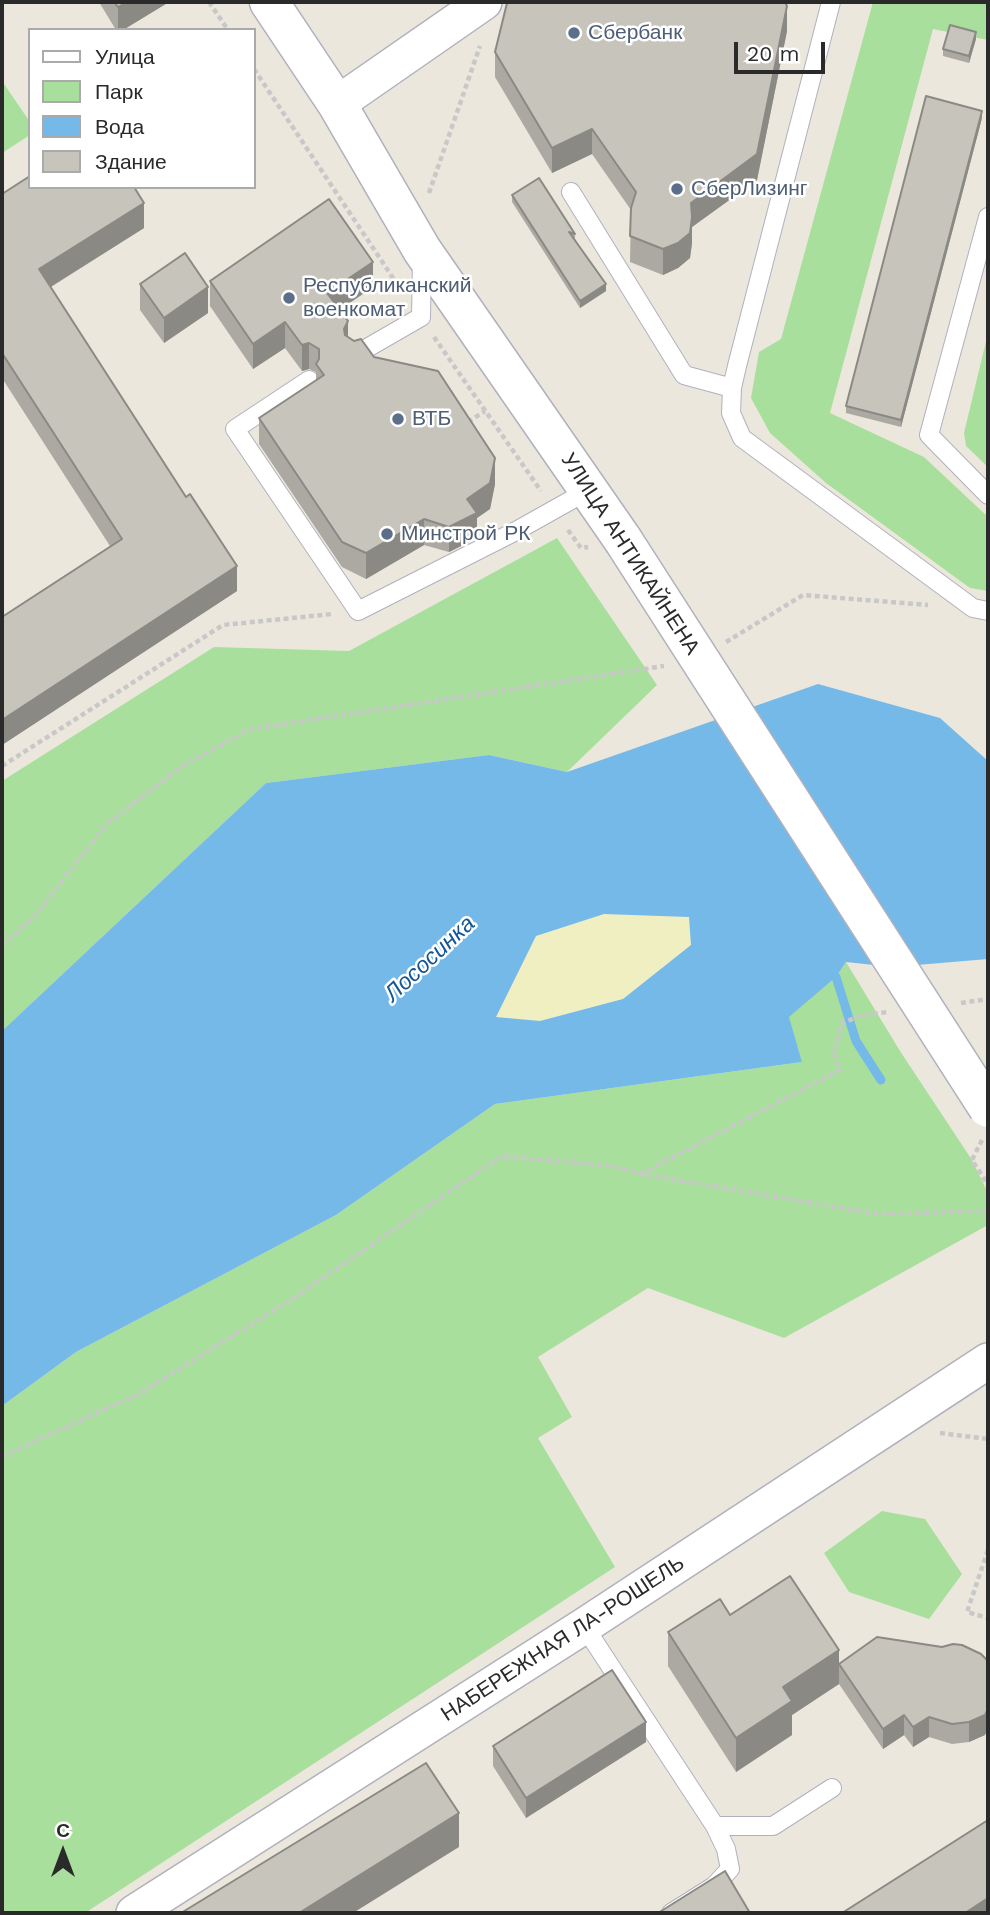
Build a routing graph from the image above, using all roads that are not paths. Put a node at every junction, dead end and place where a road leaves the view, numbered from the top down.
1 (269, 2) edge
2 (484, 2) edge
3 (831, 2) edge
4 (337, 104) junction
5 (571, 192) dead end
6 (988, 217) edge
7 (422, 250) junction
8 (355, 355) edge
9 (309, 380) dead end
10 (732, 388) junction
11 (589, 489) junction
12 (988, 495) edge
13 (981, 610) edge
14 (986, 1123) edge
15 (988, 1361) edge
16 (584, 1626) junction
17 (832, 1788) dead end
18 (715, 1826) junction
19 (134, 1913) edge
20 (671, 1913) edge

1 - 4 main road, УЛИЦА АНТИКАЙНЕНА
2 - 4 street
3 - 10 lane
4 - 7 main road, УЛИЦА АНТИКАЙНЕНА
5 - 10 lane
6 - 12 lane
7 - 8 lane
7 - 11 main road, УЛИЦА АНТИКАЙНЕНА
9 - 11 lane
10 - 13 lane
11 - 14 main road, УЛИЦА АНТИКАЙНЕНА, bridge
15 - 16 street, НАБЕРЕЖНАЯ ЛА-РОШЕЛЬ
16 - 18 lane
16 - 19 street, НАБЕРЕЖНАЯ ЛА-РОШЕЛЬ
17 - 18 lane
18 - 20 lane

